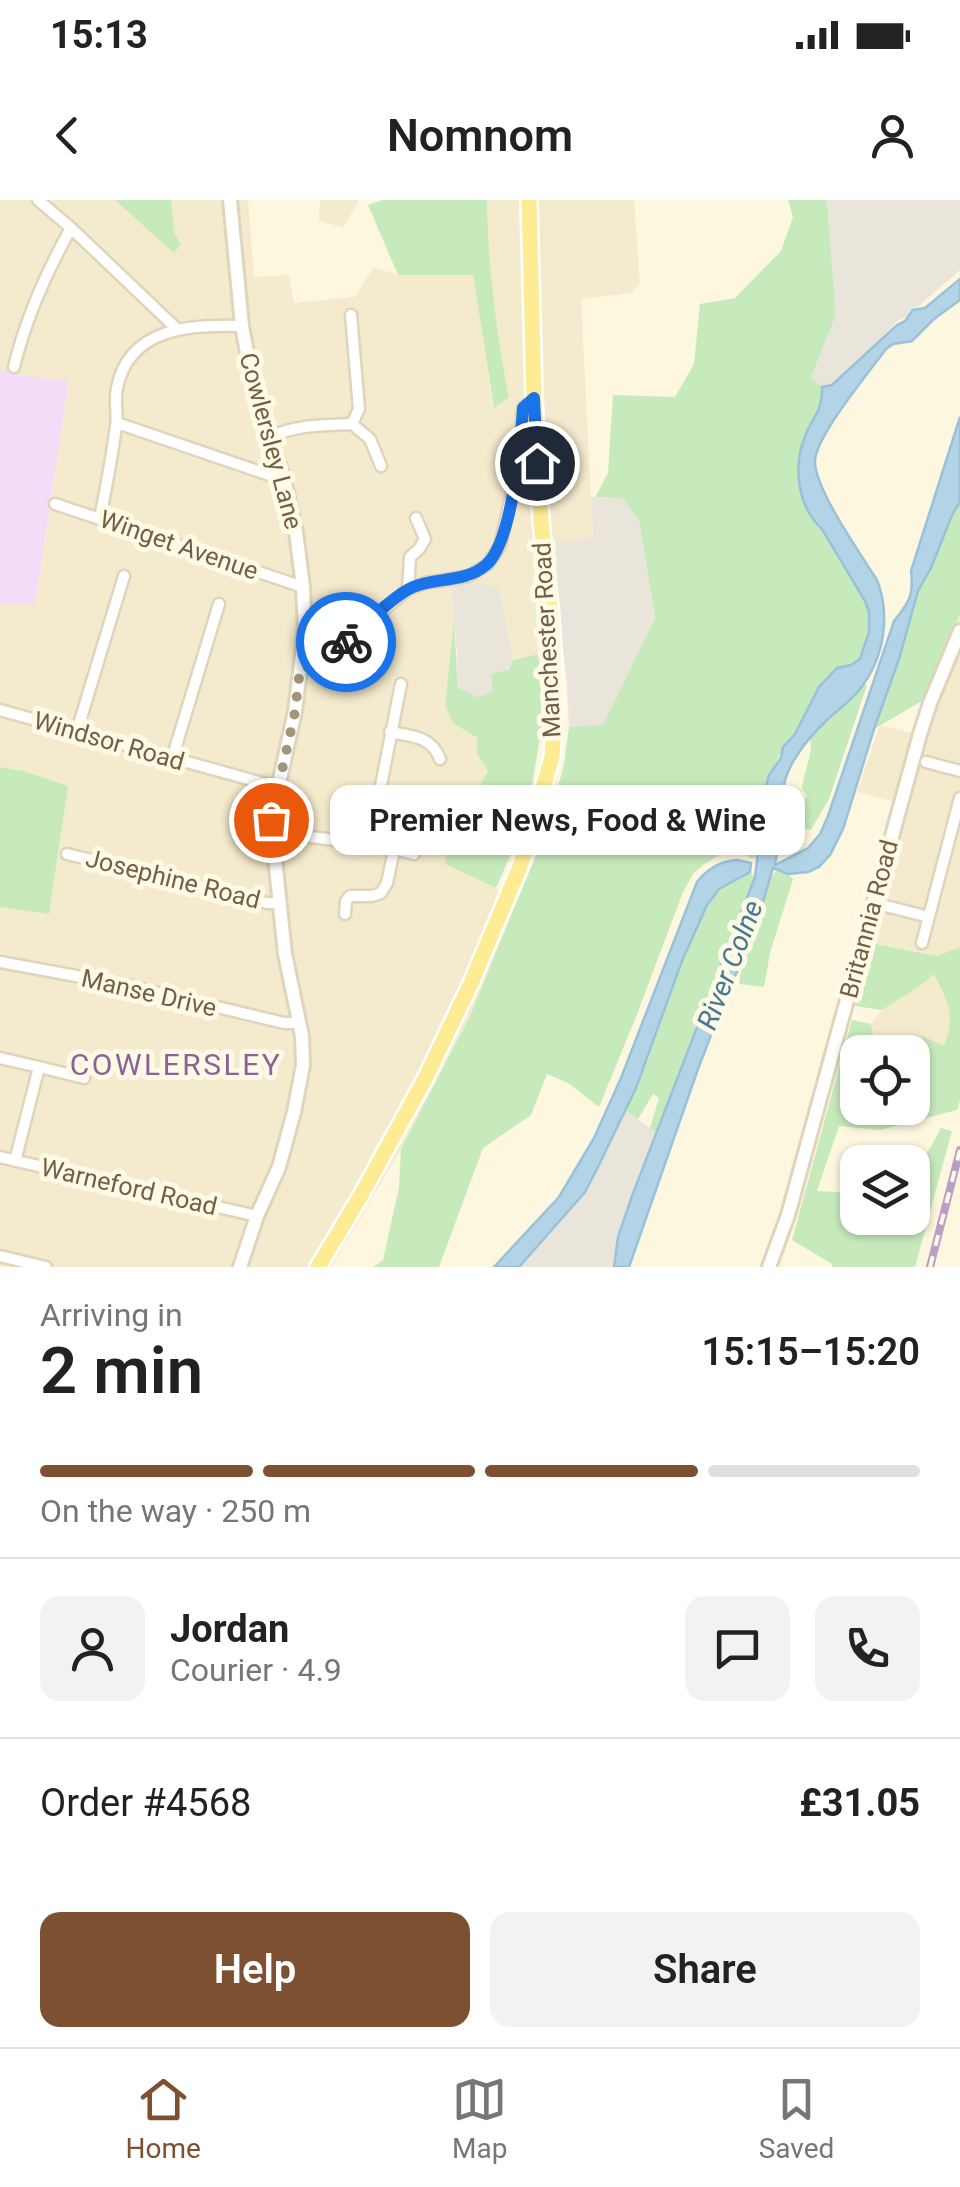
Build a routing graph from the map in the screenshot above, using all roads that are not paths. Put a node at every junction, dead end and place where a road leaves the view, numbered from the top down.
1 (38, 200) edge
2 (230, 200) edge
3 (529, 200) edge
4 (71, 228) junction
5 (351, 315) dead end
6 (242, 326) junction
7 (178, 330) junction
8 (14, 367) dead end
9 (534, 398) junction
10 (117, 423) junction
11 (352, 424) junction
12 (270, 438) junction
13 (381, 466) dead end
14 (284, 480) junction
15 (55, 504) dead end
16 (100, 518) junction
17 (416, 518) dead end
18 (124, 576) dead end
19 (303, 588) junction
20 (408, 588) junction
21 (219, 604) dead end
22 (960, 632) edge
23 (300, 669) junction
24 (401, 684) dead end
25 (0, 710) edge
26 (77, 732) junction
27 (390, 732) junction
28 (172, 759) junction
29 (440, 759) dead end
30 (926, 762) dead end
31 (960, 771) edge
32 (277, 787) junction
33 (960, 798) edge
34 (272, 832) junction
35 (368, 835) junction
36 (394, 850) junction
37 (67, 854) dead end
38 (414, 854) dead end
39 (280, 903) junction
40 (874, 903) junction
41 (345, 914) dead end
42 (928, 917) junction
43 (922, 942) dead end
44 (0, 962) edge
45 (298, 1022) junction
46 (0, 1058) edge
47 (38, 1067) junction
48 (84, 1078) dead end
49 (0, 1157) edge
50 (16, 1161) junction
51 (258, 1216) junction
52 (0, 1256) edge
53 (46, 1267) edge
54 (240, 1267) edge
55 (318, 1267) edge
56 (769, 1267) edge

1 - 4 street
2 - 6 street, Cowlersley Lane
3 - 9 main road, Manchester Road
4 - 7 street
4 - 8 street
5 - 11 street
6 - 7 street
6 - 12 street, Cowlersley Lane
7 - 10 street
9 - 20 street
9 - 55 main road, Manchester Road
10 - 14 street
10 - 16 street
11 - 12 street
11 - 13 street
12 - 14 street, Cowlersley Lane
14 - 19 street, Cowlersley Lane
15 - 16 street, Winget Avenue
16 - 19 street, Winget Avenue
17 - 20 street
18 - 26 street
19 - 23 street, Cowlersley Lane
20 - 23 street
21 - 28 street
22 - 40 street, Britannia Road
23 - 32 street, Cowlersley Lane
24 - 27 street
25 - 26 street, Windsor Road
26 - 28 street, Windsor Road
27 - 29 street
27 - 35 street
28 - 32 street, Windsor Road
30 - 31 street
32 - 34 street, Cowlersley Lane
33 - 42 street
34 - 35 street
34 - 39 street, Cowlersley Lane
35 - 36 street
36 - 38 street
36 - 41 street
37 - 39 street, Josephine Road
39 - 45 street, Cowlersley Lane
40 - 42 street
40 - 56 street, Britannia Road
42 - 43 street
44 - 45 street, Manse Drive
45 - 51 street, Cowlersley Lane
46 - 47 street
47 - 48 street
47 - 50 street
49 - 50 street, Warneford Road
50 - 51 street, Warneford Road
51 - 54 street, Cowlersley Lane
52 - 53 street

